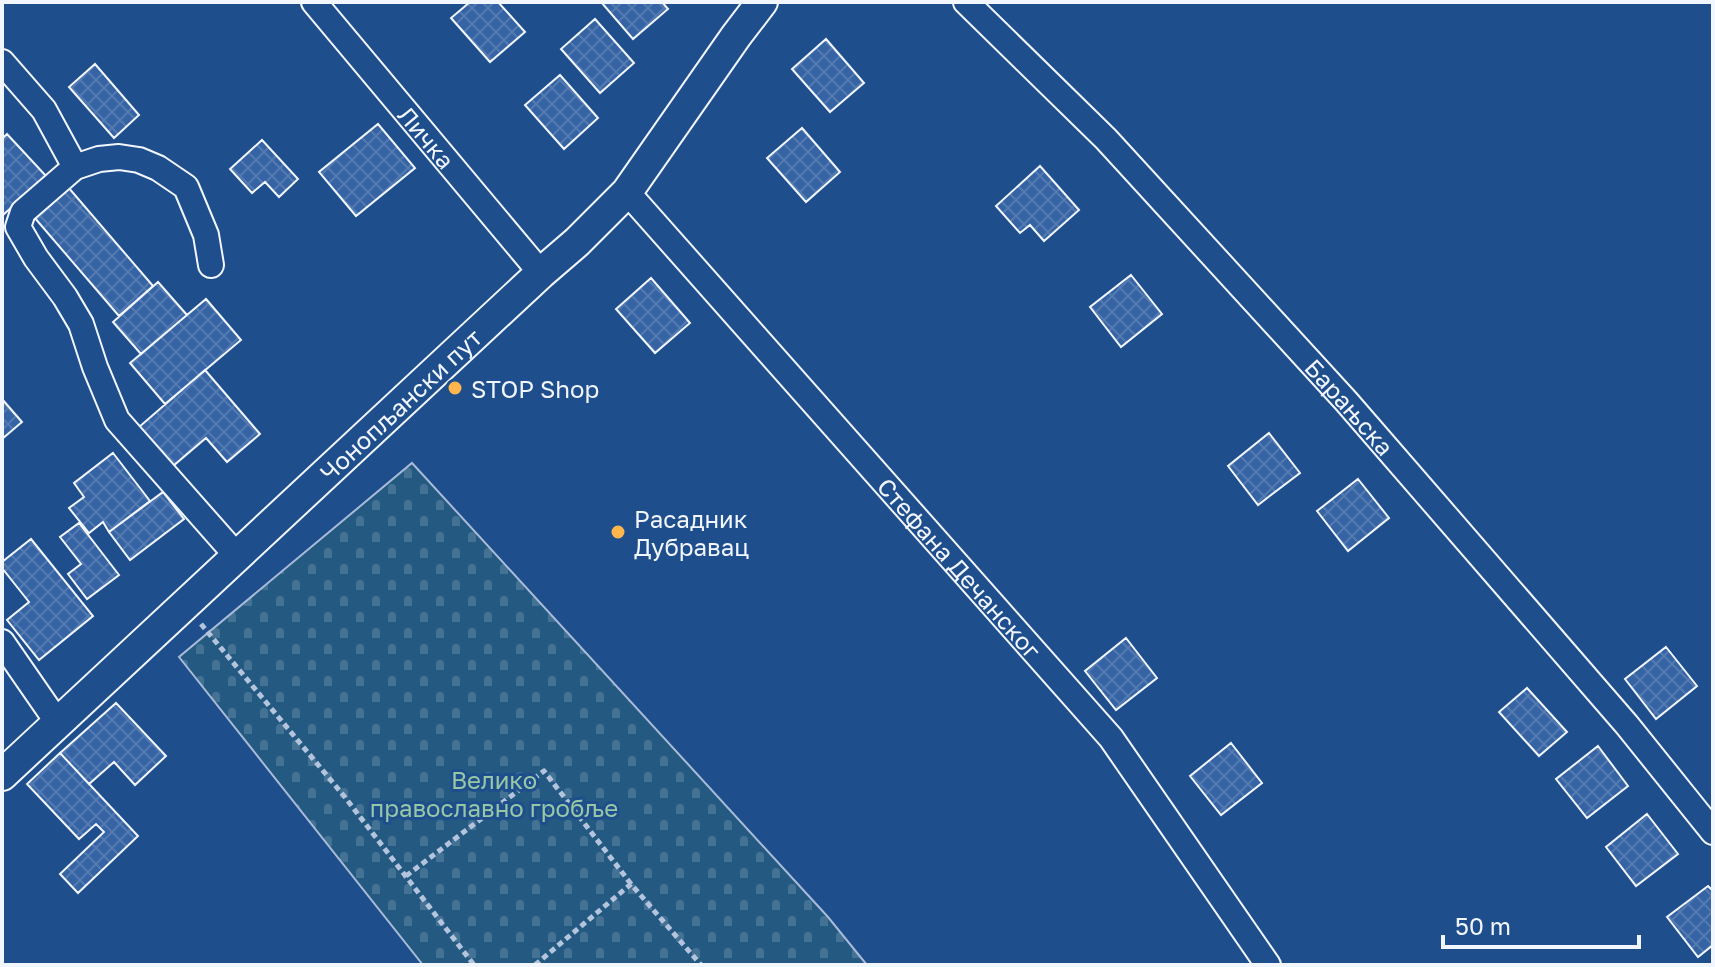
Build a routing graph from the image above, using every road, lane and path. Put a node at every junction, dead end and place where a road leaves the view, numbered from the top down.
1 (314, 2) edge
2 (762, 2) edge
3 (966, 2) edge
4 (2, 62) edge
5 (75, 167) junction
6 (627, 192) junction
7 (211, 265) dead end
8 (541, 273) junction
9 (237, 556) junction
10 (185, 605) junction
11 (2, 642) edge
12 (58, 723) junction
13 (2, 775) edge
14 (1713, 832) edge
15 (406, 876) junction
16 (631, 884) junction
17 (474, 965) edge
18 (535, 965) edge
19 (701, 965) edge
20 (1268, 965) edge

1 - 8 street, Личка
2 - 6 street, Чонопљански пут
3 - 14 street, Барањска
4 - 5 street
5 - 7 street
5 - 9 street
6 - 8 street, Чонопљански пут
6 - 20 street, Стефана Дечанског
8 - 9 street, Чонопљански пут
9 - 10 street, Чонопљански пут
10 - 12 street, Чонопљански пут
10 - 15 path
11 - 12 street
12 - 13 street, Чонопљански пут
15 - 16 path
15 - 17 path
16 - 18 path
16 - 19 path

